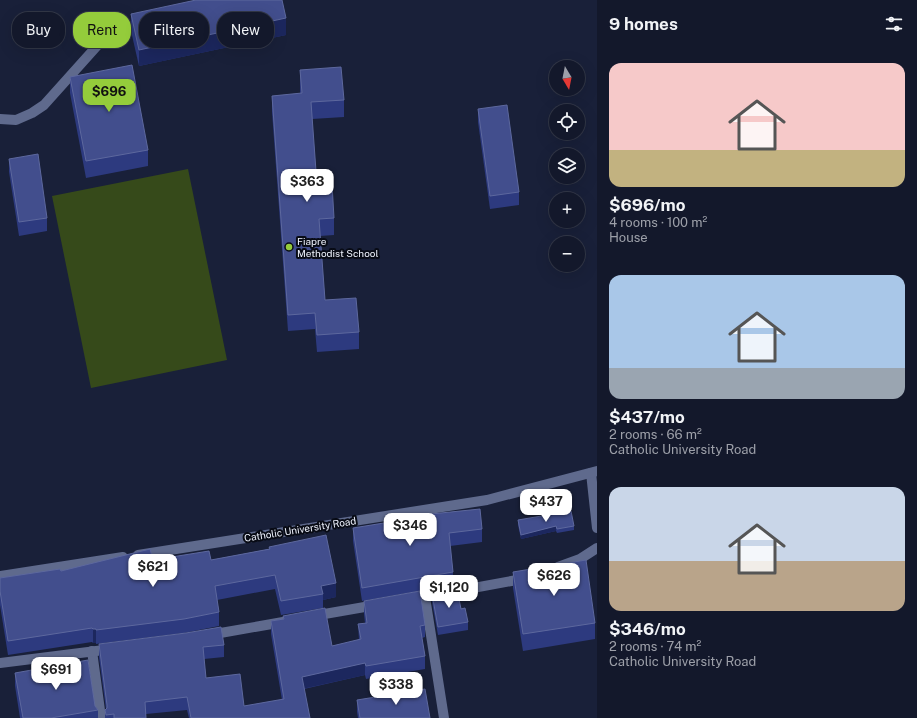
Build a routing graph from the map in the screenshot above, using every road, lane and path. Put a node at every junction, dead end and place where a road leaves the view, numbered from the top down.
1 (95, 48) edge
2 (0, 119) edge
3 (594, 472) edge
4 (597, 528) edge
5 (597, 548) edge
6 (551, 570) edge
7 (0, 576) edge
8 (531, 576) edge
9 (425, 597) junction
10 (402, 601) edge
11 (386, 604) edge
12 (200, 636) edge
13 (123, 647) edge
14 (92, 651) junction
15 (0, 663) edge
16 (101, 718) edge
17 (444, 718) edge

1 - 2 street
3 - 4 street
3 - 7 street, Catholic University Road
5 - 6 street
8 - 9 street
9 - 10 street
9 - 17 street
11 - 12 street
13 - 14 street
14 - 15 street
14 - 16 street

